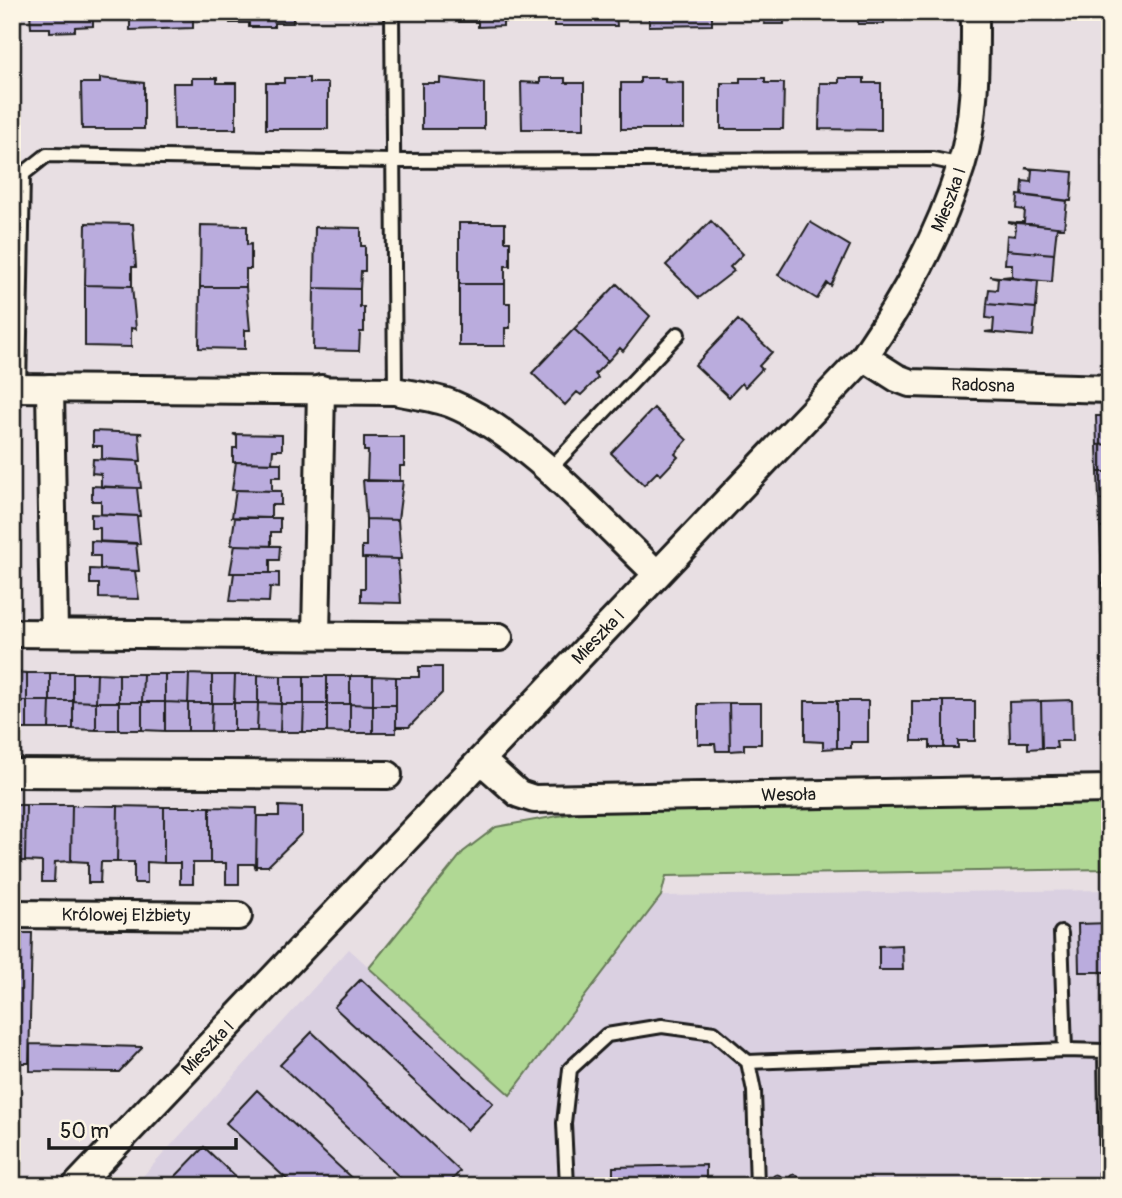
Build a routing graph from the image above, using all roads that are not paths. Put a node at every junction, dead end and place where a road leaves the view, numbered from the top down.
1 (392, 12) edge
2 (975, 12) edge
3 (391, 162) junction
4 (961, 165) junction
5 (678, 334) dead end
6 (16, 346) edge
7 (864, 356) junction
8 (16, 388) edge
9 (50, 388) junction
10 (1110, 389) edge
11 (321, 390) junction
12 (395, 391) junction
13 (548, 471) junction
14 (657, 574) junction
15 (12, 633) edge
16 (54, 633) junction
17 (316, 635) junction
18 (499, 637) dead end
19 (482, 761) junction
20 (12, 773) edge
21 (388, 775) dead end
22 (1110, 789) edge
23 (12, 914) edge
24 (237, 916) dead end
25 (1062, 933) dead end
26 (1065, 1050) junction
27 (748, 1062) junction
28 (76, 1186) edge
29 (567, 1186) edge
30 (757, 1186) edge
31 (1107, 1186) edge

1 - 3 lane
2 - 4 street, Mieszka I
3 - 4 lane
3 - 6 lane
3 - 12 lane
4 - 7 street, Mieszka I
5 - 13 lane
6 - 8 lane
7 - 10 street, Radosna
7 - 14 street, Mieszka I
8 - 9 street
9 - 11 street
9 - 16 street
11 - 12 street
11 - 17 street
12 - 13 street
13 - 14 street
14 - 19 street, Mieszka I
15 - 16 street
16 - 17 street
17 - 18 street
19 - 22 street, Wesoła
19 - 28 street, Mieszka I
20 - 21 street
23 - 24 street, Królowej Elżbiety
25 - 26 lane
26 - 27 lane
26 - 31 lane
27 - 29 lane
27 - 30 lane

